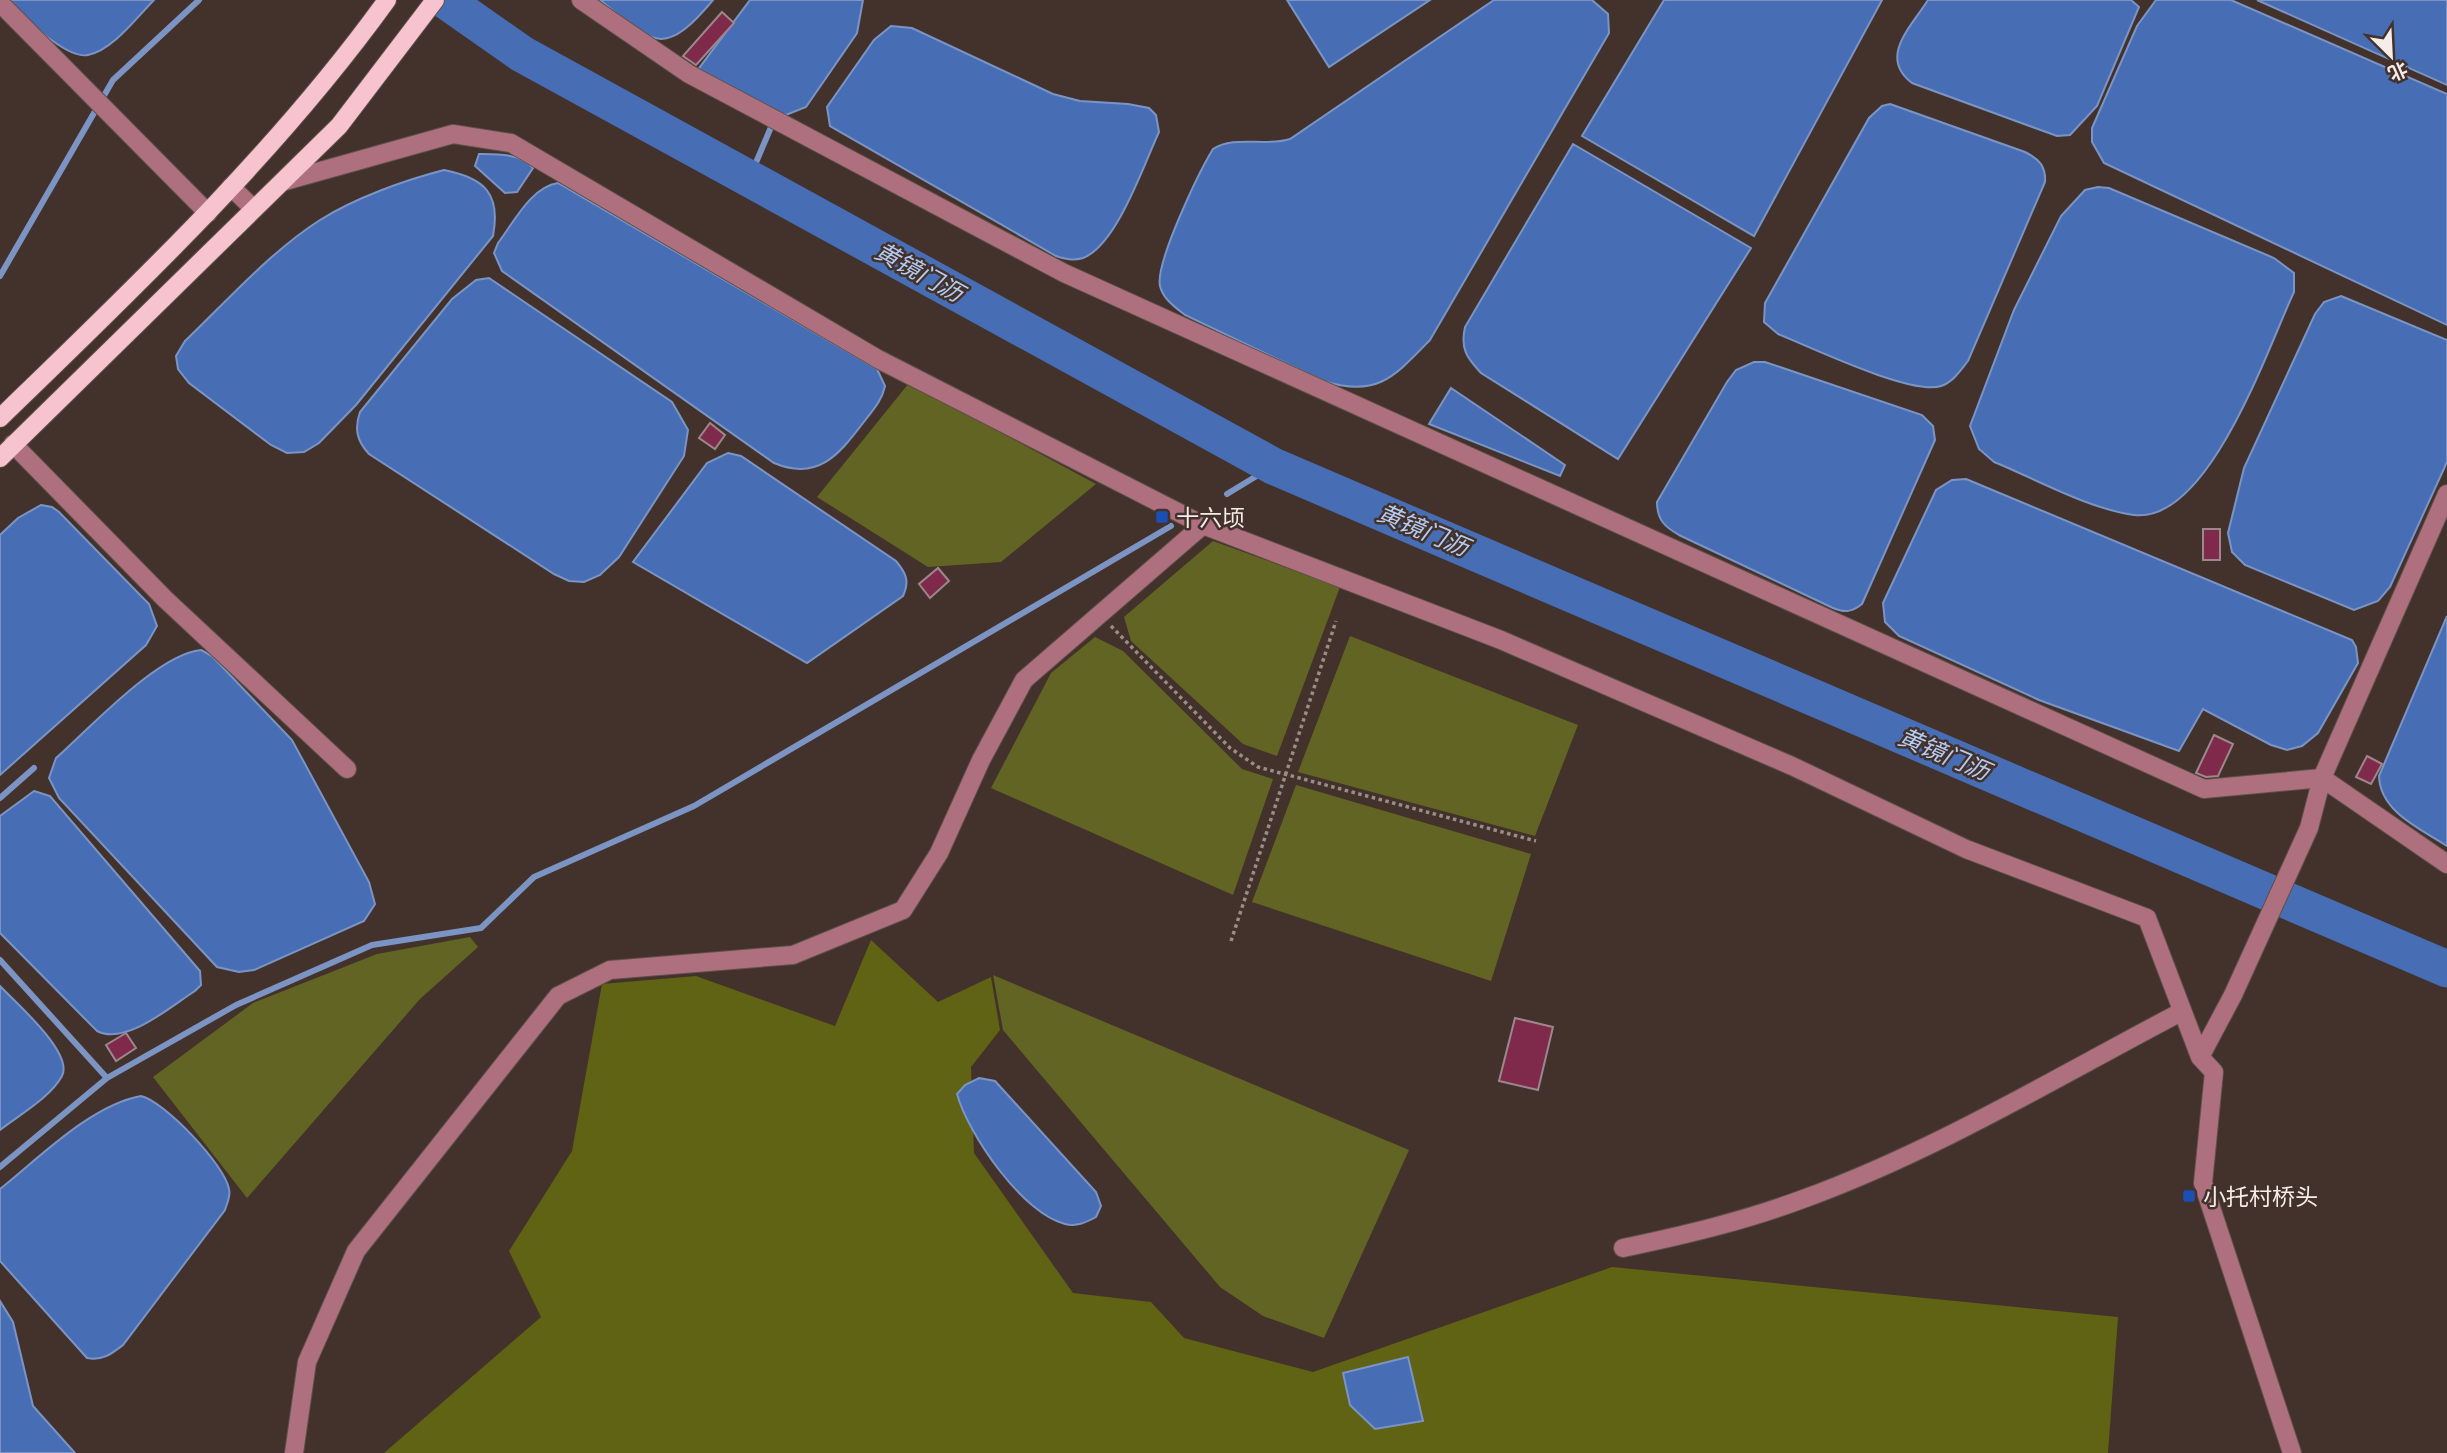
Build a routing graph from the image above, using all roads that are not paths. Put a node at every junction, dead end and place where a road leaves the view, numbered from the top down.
1 (387, 0) edge
2 (435, 0) edge
3 (581, 0) edge
4 (0, 3) edge
5 (285, 181) junction
6 (231, 187) junction
7 (254, 209) junction
8 (208, 213) junction
9 (0, 418) edge
10 (13, 444) junction
11 (0, 458) edge
12 (2447, 494) edge
13 (1203, 525) junction
14 (347, 769) dead end
15 (2322, 778) junction
16 (2447, 864) edge
17 (2181, 1012) junction
18 (2200, 1057) junction
19 (1623, 1248) dead end
20 (295, 1453) edge
21 (2292, 1453) edge

1 - 6 main road
2 - 5 main road
3 - 15 street
4 - 8 street
5 - 7 main road
5 - 13 street
6 - 7 street
6 - 8 main road
7 - 10 main road
8 - 9 main road
10 - 11 main road
10 - 14 street
12 - 15 street
13 - 17 street
13 - 20 street
15 - 16 street
15 - 18 street
17 - 18 street
17 - 19 street
18 - 21 street

